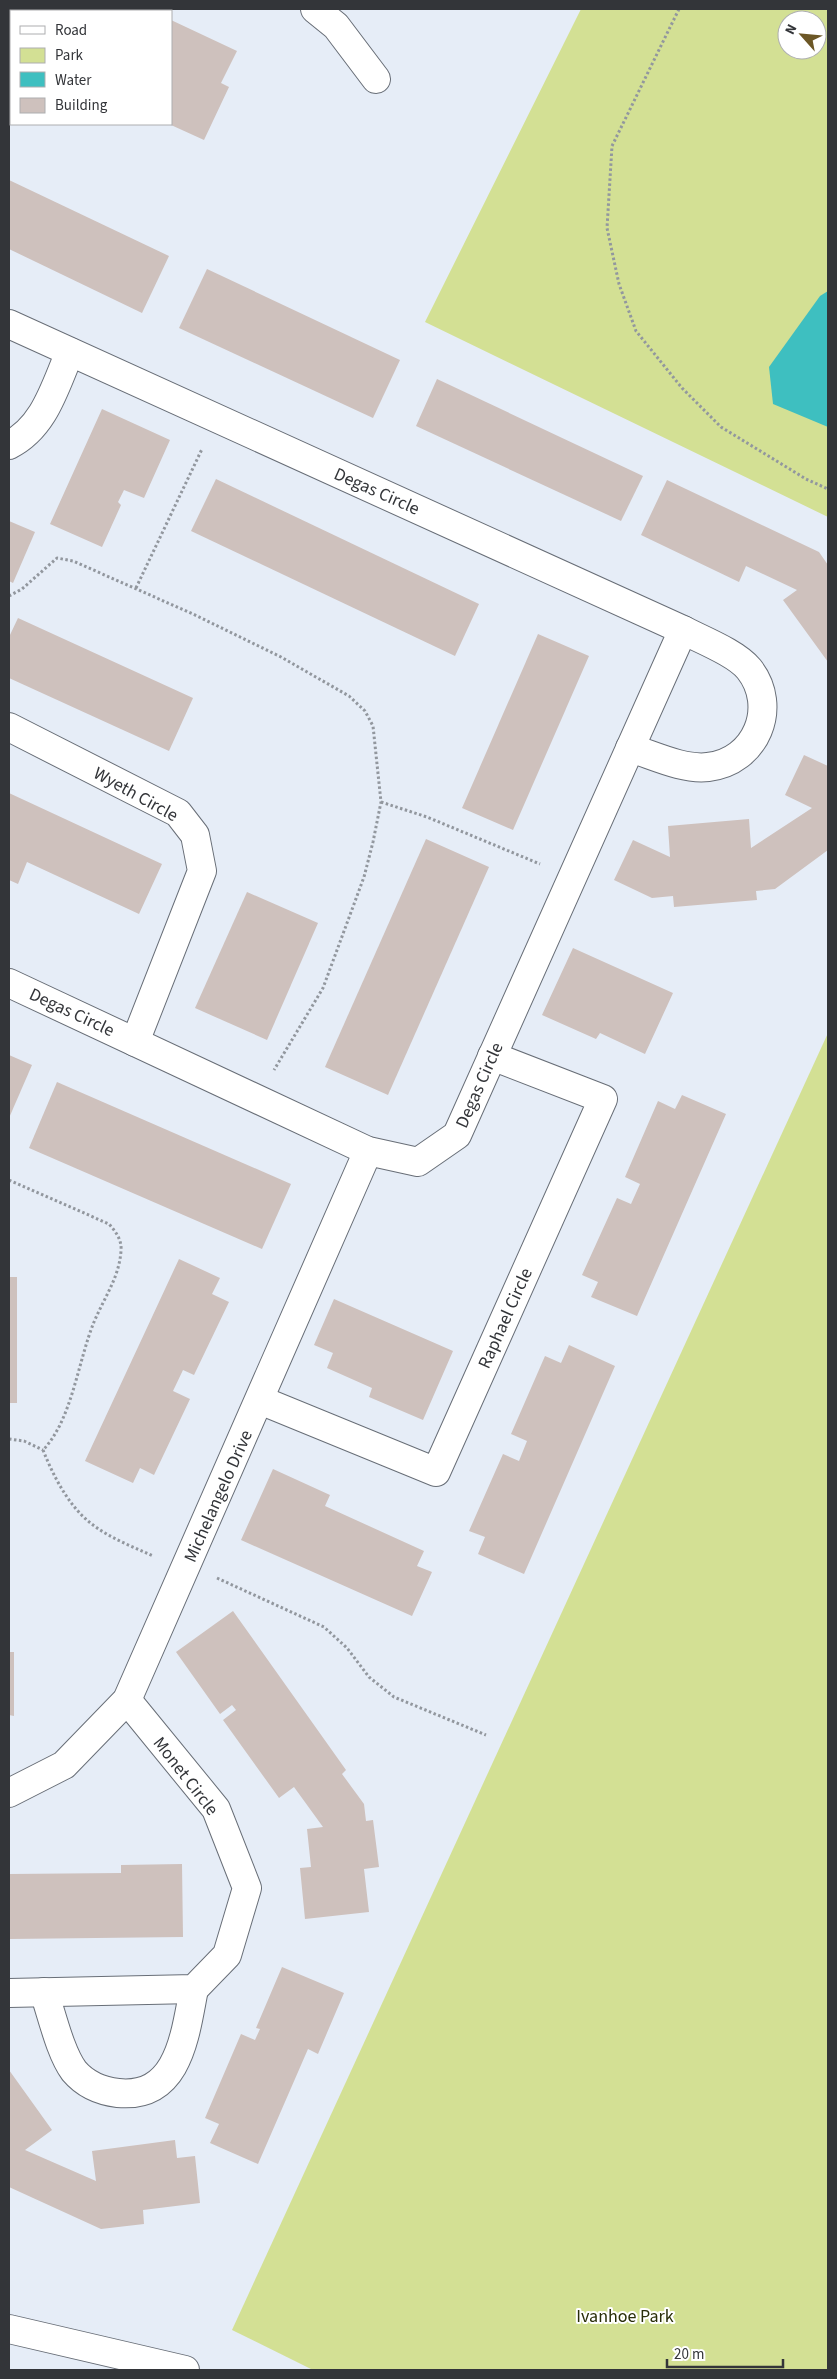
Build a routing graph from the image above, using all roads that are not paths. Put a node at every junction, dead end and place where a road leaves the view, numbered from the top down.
1 (315, 9) edge
2 (376, 79) dead end
3 (9, 324) edge
4 (70, 352) junction
5 (9, 445) edge
6 (683, 630) junction
7 (9, 727) edge
8 (630, 748) junction
9 (9, 983) edge
10 (135, 1042) junction
11 (492, 1056) junction
12 (368, 1151) junction
13 (260, 1400) junction
14 (127, 1700) junction
15 (9, 1793) edge
16 (194, 1989) junction
17 (44, 1992) junction
18 (9, 1993) edge
19 (9, 2329) edge
20 (185, 2370) edge

1 - 2 street
3 - 4 street, Degas Circle
4 - 5 street
4 - 6 street, Degas Circle
6 - 8 street, Degas Circle
6 - 8 street, Degas Circle
7 - 10 street, Wyeth Circle
8 - 11 street, Degas Circle
9 - 10 street, Degas Circle
10 - 12 street, Degas Circle
11 - 12 street, Degas Circle
11 - 13 street, Raphael Circle
12 - 13 street, Michelangelo Drive
13 - 14 street, Michelangelo Drive
14 - 15 street, Michelangelo Drive
14 - 16 street, Monet Circle
16 - 17 street
16 - 17 street
17 - 18 street
19 - 20 street

